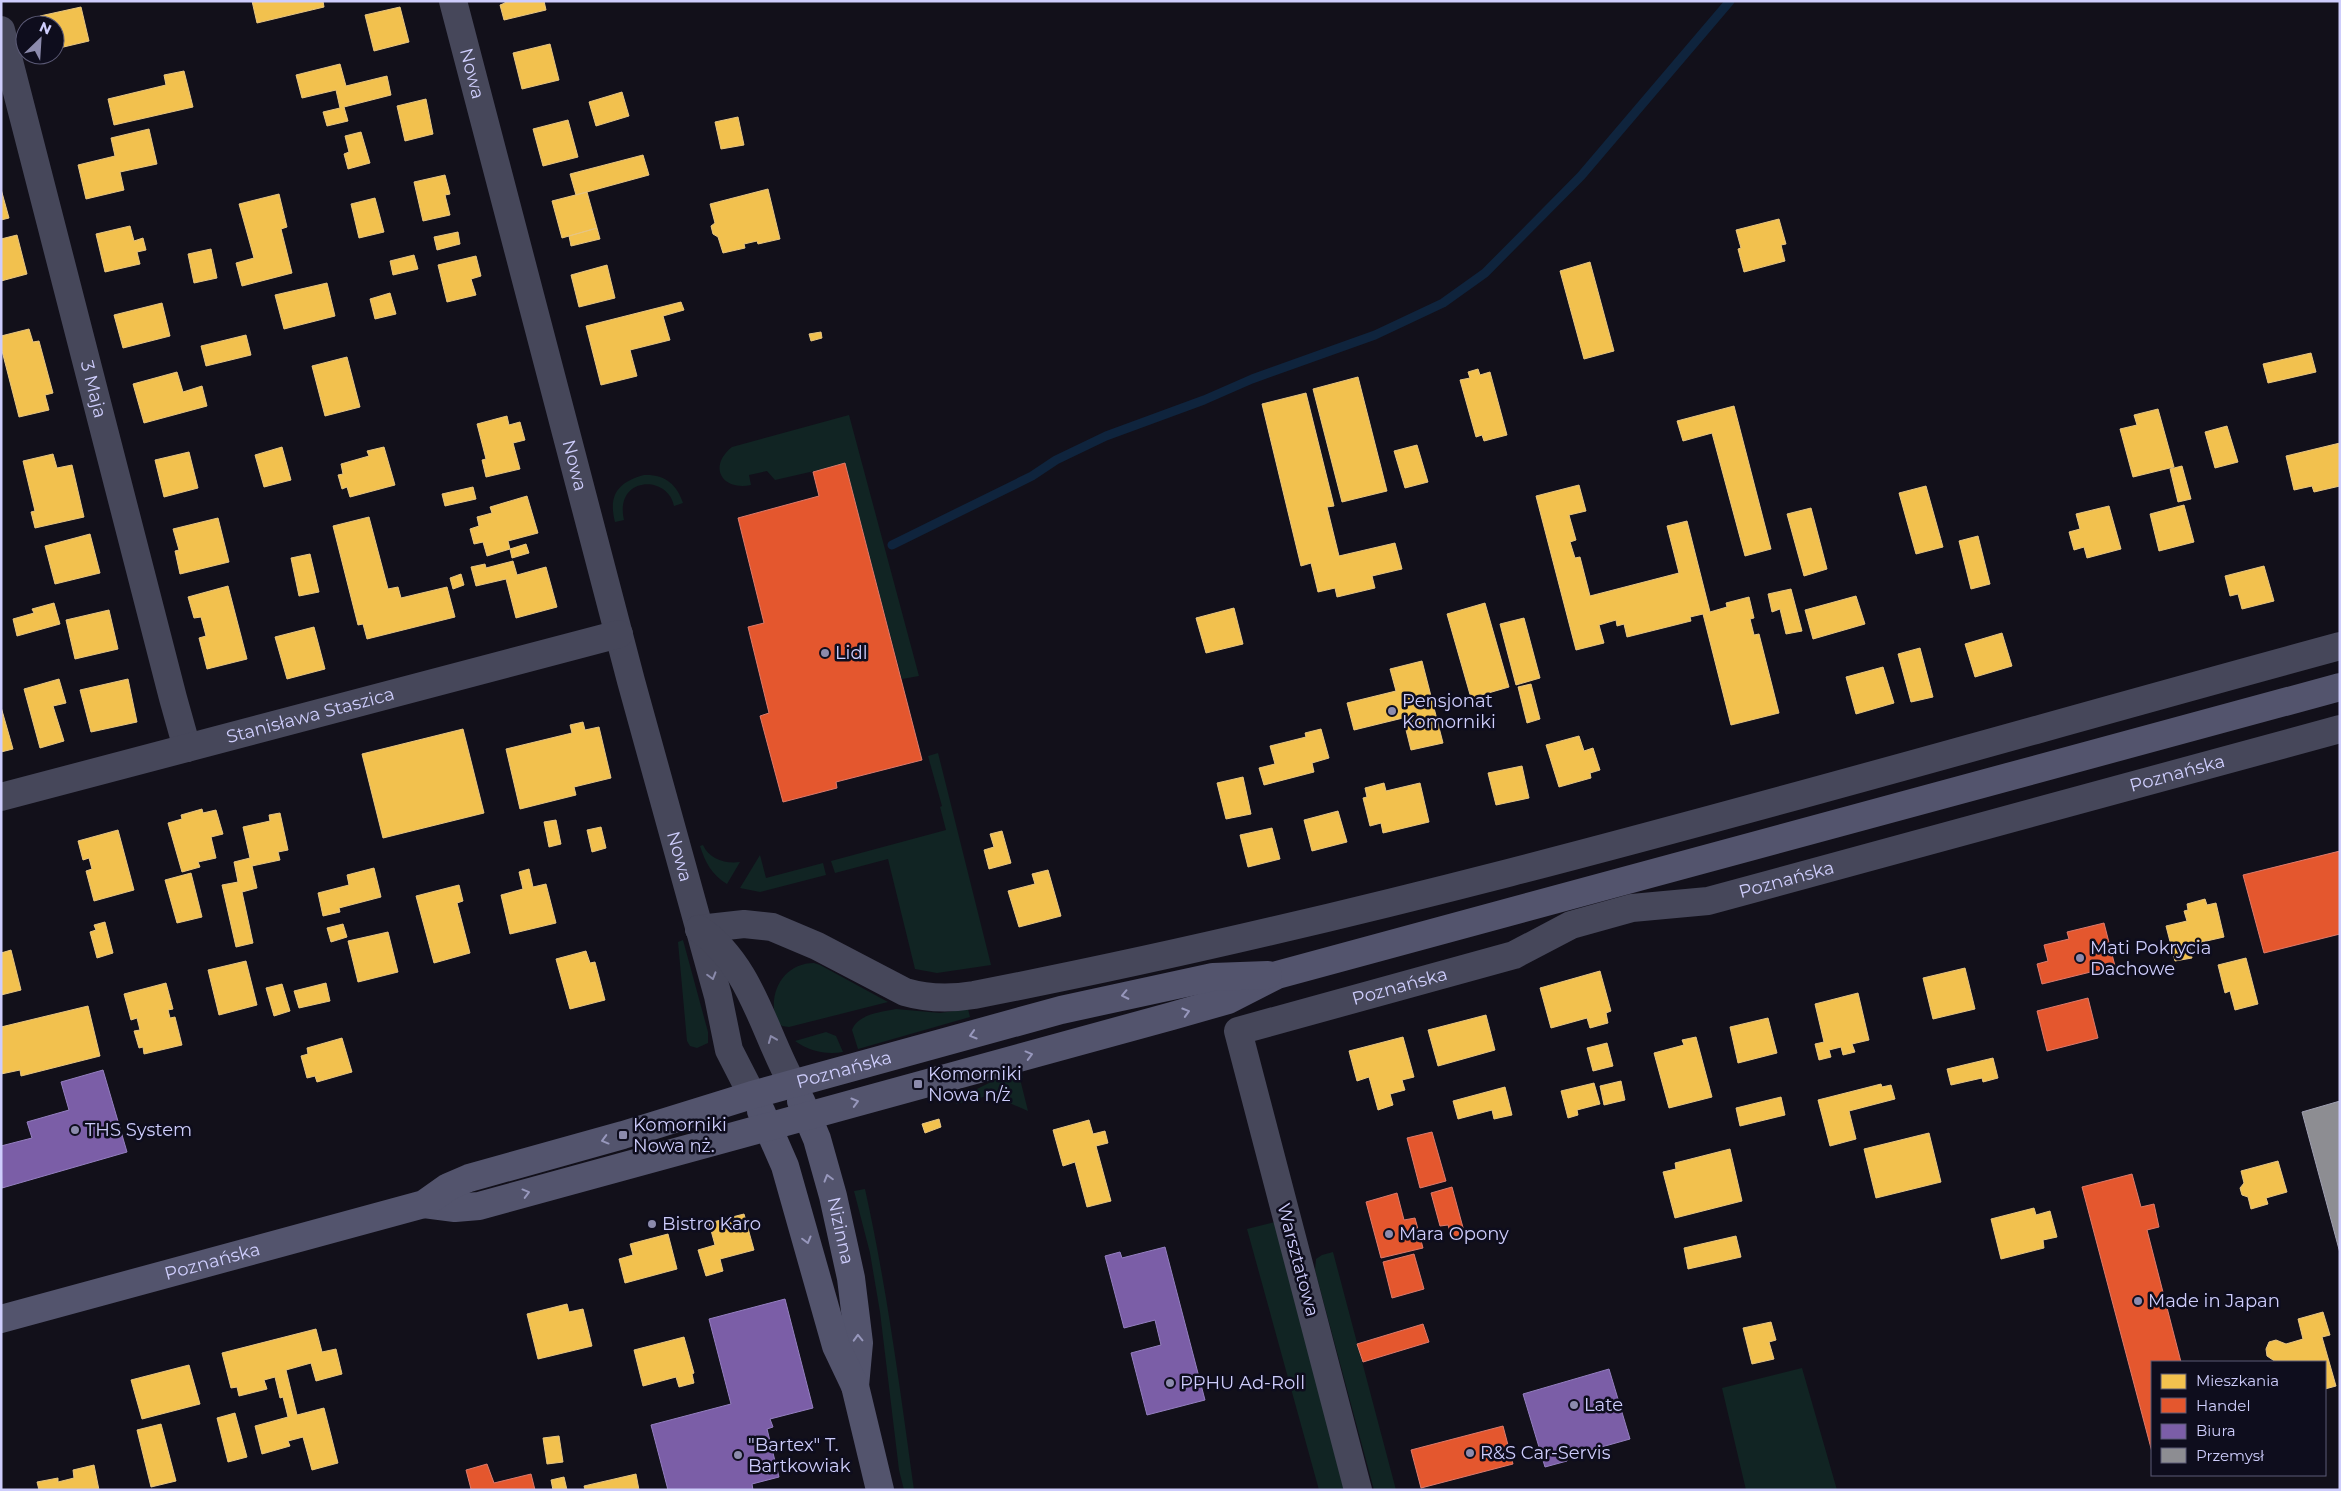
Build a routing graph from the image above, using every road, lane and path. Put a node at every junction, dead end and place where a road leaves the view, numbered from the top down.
1 (453, 1) edge
2 (1, 30) edge
3 (619, 634) junction
4 (2340, 646) edge
5 (2340, 687) edge
6 (2340, 729) edge
7 (187, 748) junction
8 (1, 797) edge
9 (699, 929) junction
10 (1277, 975) junction
11 (1238, 1031) joint
12 (792, 1084) junction
13 (752, 1095) junction
14 (809, 1116) junction
15 (769, 1127) junction
16 (424, 1204) junction
17 (1, 1319) edge
18 (855, 1386) junction
19 (880, 1490) edge
20 (1358, 1490) edge

1 - 3 street, Nowa
2 - 7 street, 3 Maja
3 - 7 street, Stanisława Staszica
3 - 9 street, Nowa
4 - 9 street
5 - 10 main road, Poznańska
6 - 11 street, Poznańska
7 - 8 street, Stanisława Staszica
12 -> 9 street
9 -> 13 street, Nowa
10 -> 12 main road, Poznańska
14 -> 10 main road, Poznańska
11 - 20 street, Warsztatowa
12 - 13 main road, Poznańska
12 - 14 main road, Nizinna
13 - 15 main road, Nizinna
13 -> 16 main road, Poznańska
14 - 15 main road, Poznańska
18 -> 14 main road, Nizinna
16 -> 15 main road, Poznańska
15 -> 18 main road, Nizinna
16 - 17 main road, Poznańska
18 - 19 main road, Nizinna

